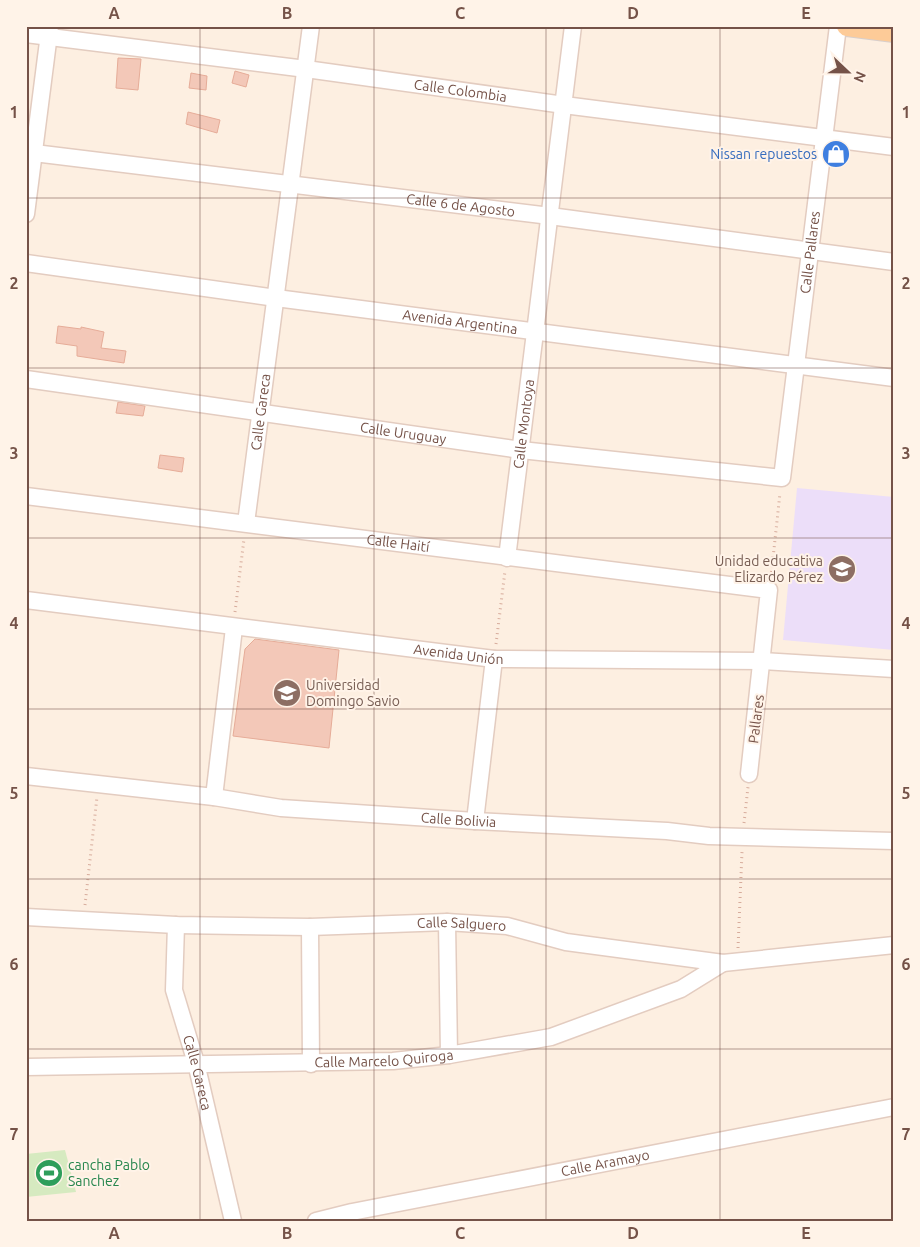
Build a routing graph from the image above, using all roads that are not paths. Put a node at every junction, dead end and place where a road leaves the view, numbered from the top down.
1 (311, 26) edge
2 (573, 26) edge
3 (838, 26) edge
4 (847, 26) edge
5 (49, 31) edge
6 (894, 32) edge
7 (26, 34) edge
8 (306, 68) junction
9 (564, 105) junction
10 (824, 137) junction
11 (894, 147) edge
12 (30, 152) edge
13 (290, 184) junction
14 (26, 214) edge
15 (550, 216) junction
16 (810, 250) junction
17 (894, 262) edge
18 (26, 263) edge
19 (276, 298) junction
20 (536, 332) junction
21 (796, 364) junction
22 (894, 378) edge
23 (26, 379) edge
24 (261, 413) junction
25 (521, 450) junction
26 (782, 478) joint
27 (26, 496) edge
28 (246, 523) junction
29 (507, 558) junction
30 (769, 590) joint
31 (26, 600) edge
32 (234, 628) junction
33 (494, 659) junction
34 (762, 661) junction
35 (894, 669) edge
36 (749, 774) road end
37 (26, 776) edge
38 (214, 797) junction
39 (475, 822) junction
40 (894, 841) edge
41 (26, 917) edge
42 (447, 922) junction
43 (176, 925) junction
44 (310, 927) junction
45 (894, 945) edge
46 (730, 962) junction
47 (449, 1055) junction
48 (196, 1063) junction
49 (311, 1064) junction
50 (26, 1067) edge
51 (894, 1107) edge
52 (233, 1221) edge
53 (316, 1221) edge

1 - 8 street, Calle Gareca
2 - 9 street, Calle Montoya
3 - 10 street, Calle Pallares
4 - 6 main road
5 - 7 street, Calle Colombia
5 - 8 street, Calle Colombia
5 - 12 street
8 - 9 street, Calle Colombia
8 - 13 street, Calle Gareca
9 - 10 street, Calle Colombia
9 - 15 street, Calle Montoya
10 - 11 street, Calle Colombia
10 - 16 street, Calle Pallares
12 - 13 street, Calle 6 de Agosto
12 - 14 street
13 - 15 street, Calle 6 de Agosto
13 - 19 street, Calle Gareca
15 - 16 street, Calle 6 de Agosto
15 - 20 street, Calle Montoya
16 - 17 street, Calle 6 de Agosto
16 - 21 street, Calle Pallares
18 - 19 street, Avenida Argentina
19 - 20 street, Avenida Argentina
19 - 24 street, Calle Gareca
20 - 21 street, Avenida Argentina
20 - 25 street, Calle Montoya
21 - 22 street, Avenida Argentina
21 - 26 street, Calle Pallares
23 - 24 street, Calle Uruguay
24 - 25 street, Calle Uruguay
24 - 28 street, Calle Gareca
25 - 26 street, Calle Uruguay
25 - 29 street, Calle Montoya
27 - 28 street, Calle Haití
28 - 29 street, Calle Haití
29 - 30 street, Calle Haití
30 - 34 street, Pallares
31 - 32 street, Avenida Unión
32 - 33 street, Avenida Unión
32 - 38 street
33 - 34 street, Avenida Unión
33 - 39 street
34 - 35 street, Avenida Unión
34 - 36 street, Pallares
37 - 38 street, Calle Bolivia
38 - 39 street, Calle Bolivia
39 - 40 street, Calle Bolivia
41 - 43 street, Calle Salguero
42 - 44 street, Calle Salguero
42 - 46 street, Calle Salguero
42 - 47 street
43 - 44 street, Calle Salguero
43 - 48 street, Calle Gareca
44 - 49 street
45 - 46 street, Calle Salguero
46 - 47 street, Calle Marcelo Quiroga
47 - 49 street, Calle Marcelo Quiroga
48 - 49 street, Calle Marcelo Quiroga
48 - 50 street, Calle Marcelo Quiroga
48 - 52 street, Calle Gareca
51 - 53 street, Calle Aramayo

